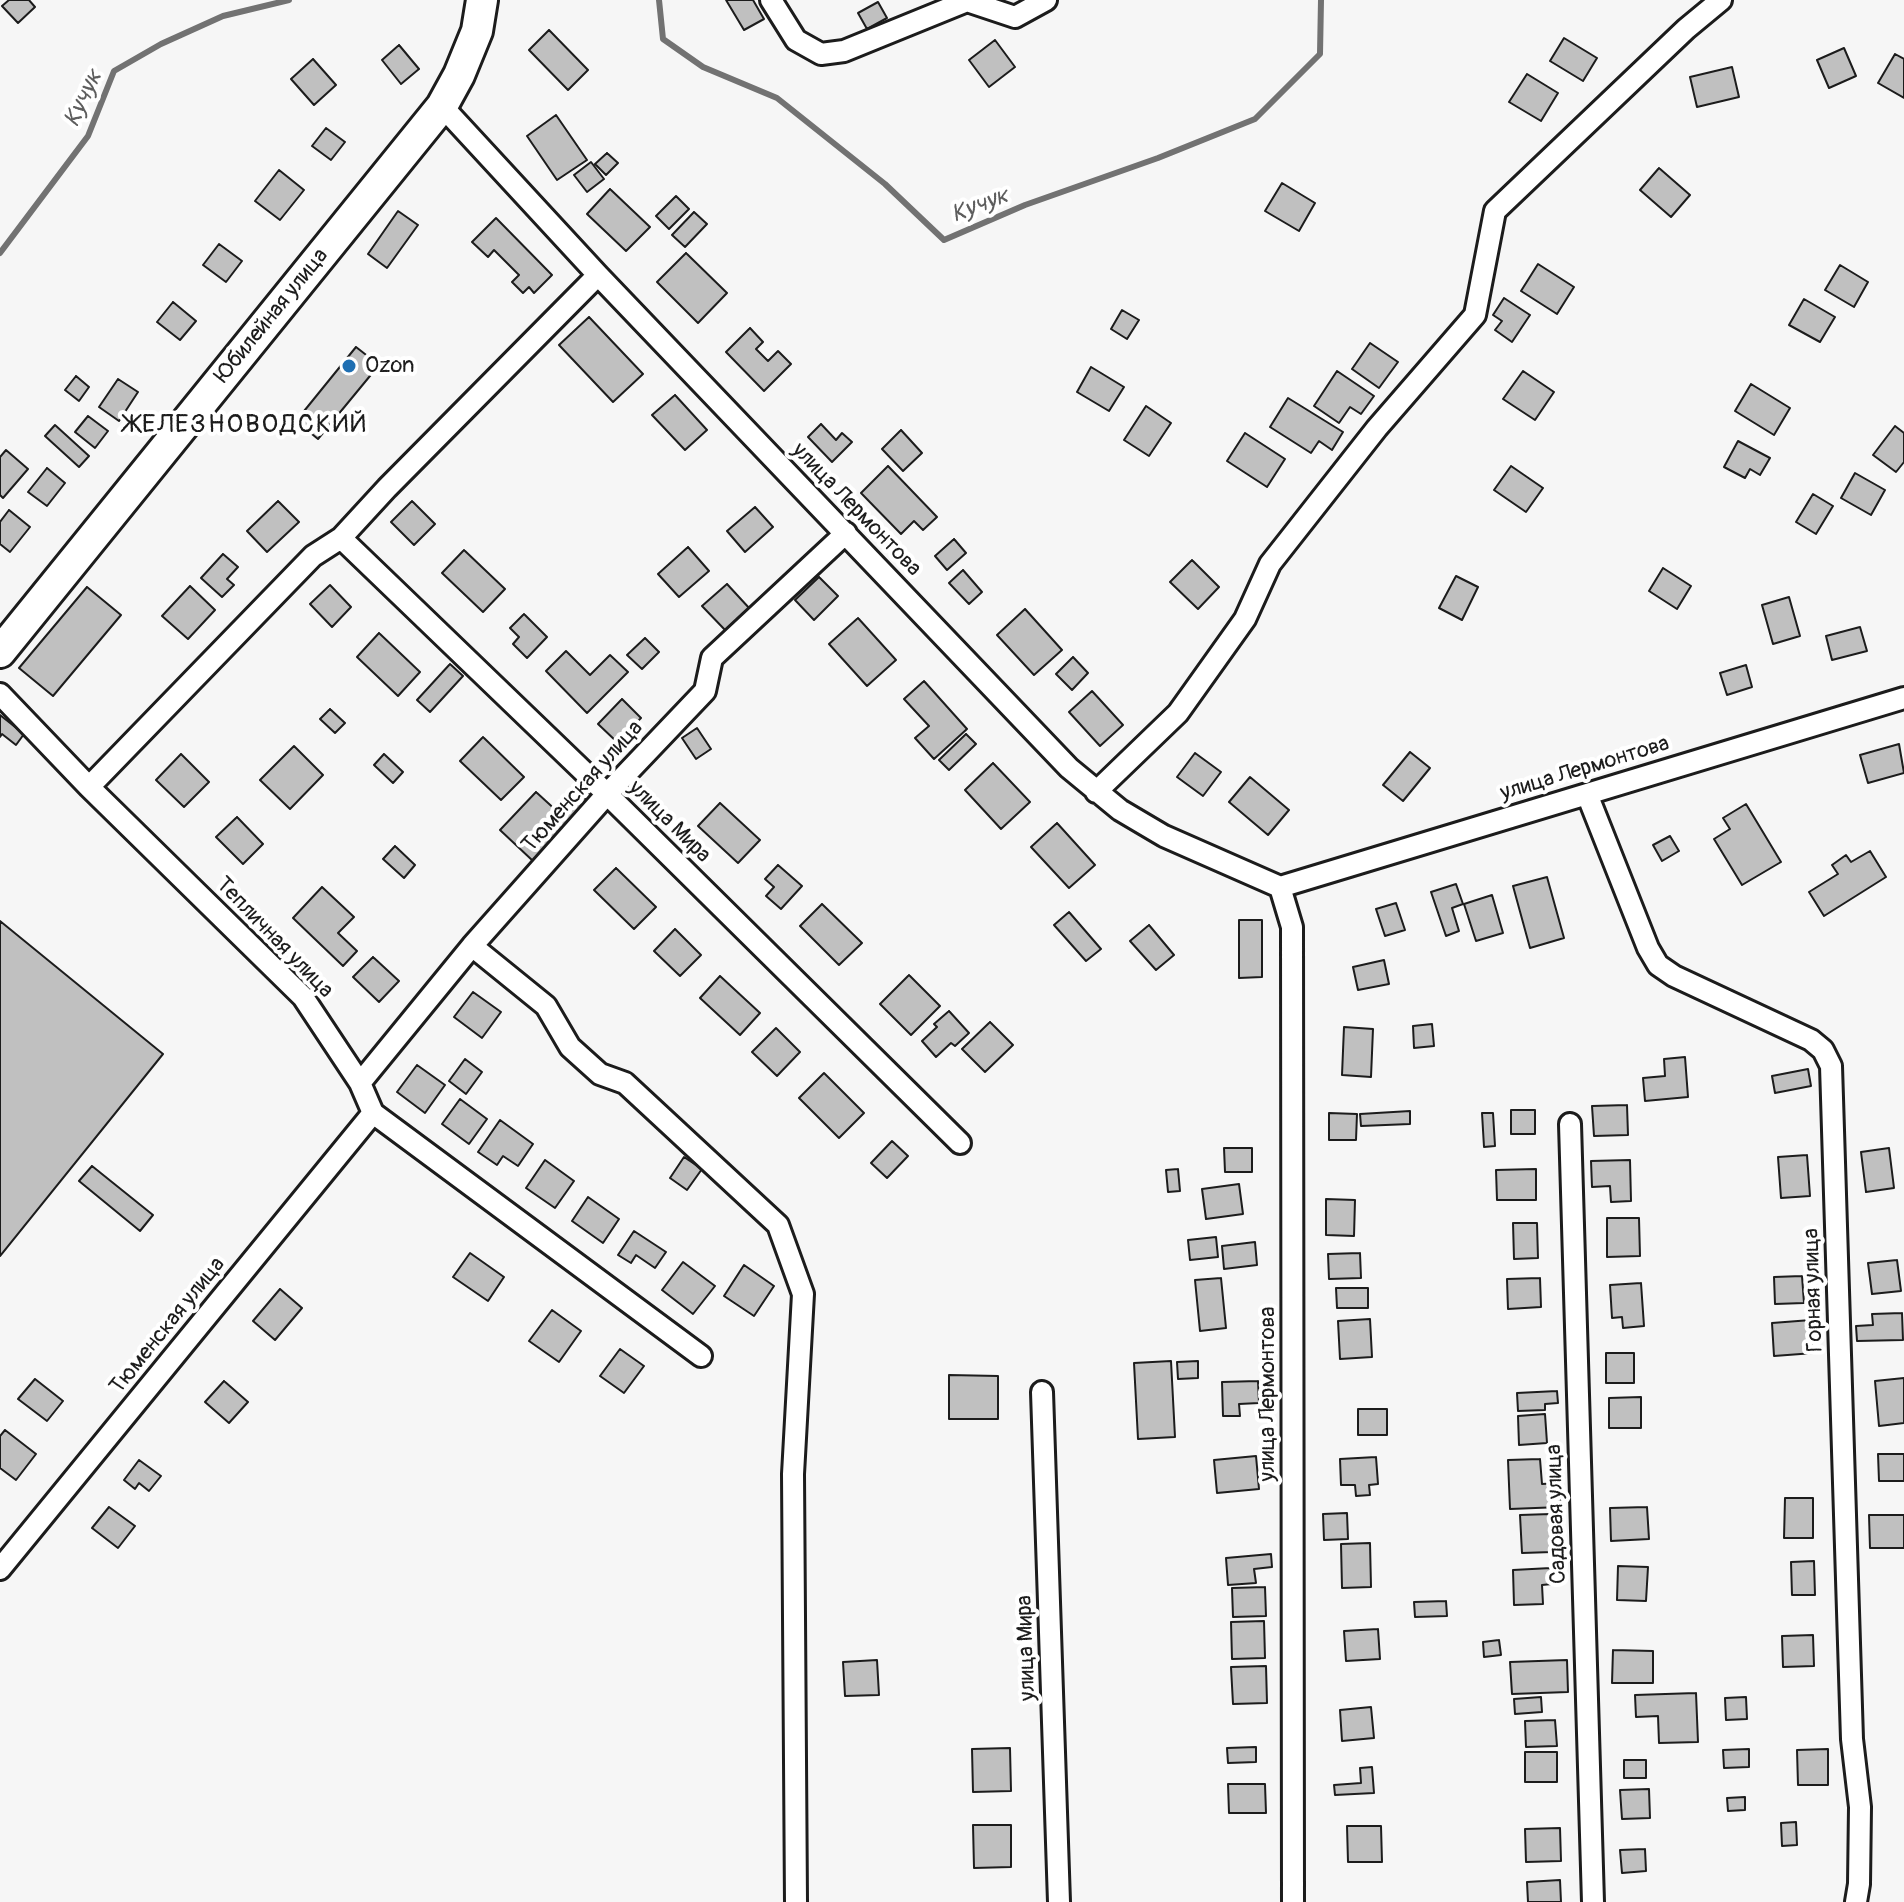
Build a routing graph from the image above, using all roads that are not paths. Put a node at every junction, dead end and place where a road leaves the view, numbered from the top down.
1 (482, 0) edge
2 (771, 0) edge
3 (1046, 0) edge
4 (1721, 0) edge
5 (442, 106) junction
6 (598, 275) junction
7 (846, 533) junction
8 (341, 538) junction
9 (0, 652) edge
10 (0, 694) edge
11 (1904, 698) edge
12 (89, 787) junction
13 (1096, 792) junction
14 (607, 794) junction
15 (1587, 794) junction
16 (1280, 887) junction
17 (472, 946) junction
18 (360, 1083) junction
19 (373, 1113) junction
20 (1570, 1124) dead end
21 (960, 1143) dead end
22 (701, 1356) dead end
23 (1042, 1392) dead end
24 (0, 1569) edge
25 (796, 1902) edge
26 (1059, 1902) edge
27 (1293, 1902) edge
28 (1593, 1902) edge
29 (1856, 1902) edge

1 - 5 street, Юбилейная улица
2 - 3 street
4 - 13 street
5 - 6 street, улица Лермонтова
5 - 9 street, Юбилейная улица
6 - 7 street, улица Лермонтова
6 - 8 street
7 - 13 street, улица Лермонтова
7 - 14 street, Тюменская улица
8 - 12 street
8 - 14 street, улица Мира
10 - 12 street, Тепличная улица
11 - 15 street, улица Лермонтова
12 - 18 street, Тепличная улица
13 - 16 street, улица Лермонтова
14 - 17 street, Тюменская улица
14 - 21 street, улица Мира
15 - 16 street, улица Лермонтова
15 - 29 street, Горная улица
16 - 27 street, улица Лермонтова
17 - 18 street, Тюменская улица
17 - 25 street
18 - 19 street, Тепличная улица
19 - 22 street
19 - 24 street, Тюменская улица
20 - 28 street, Садовая улица
23 - 26 street, улица Мира

